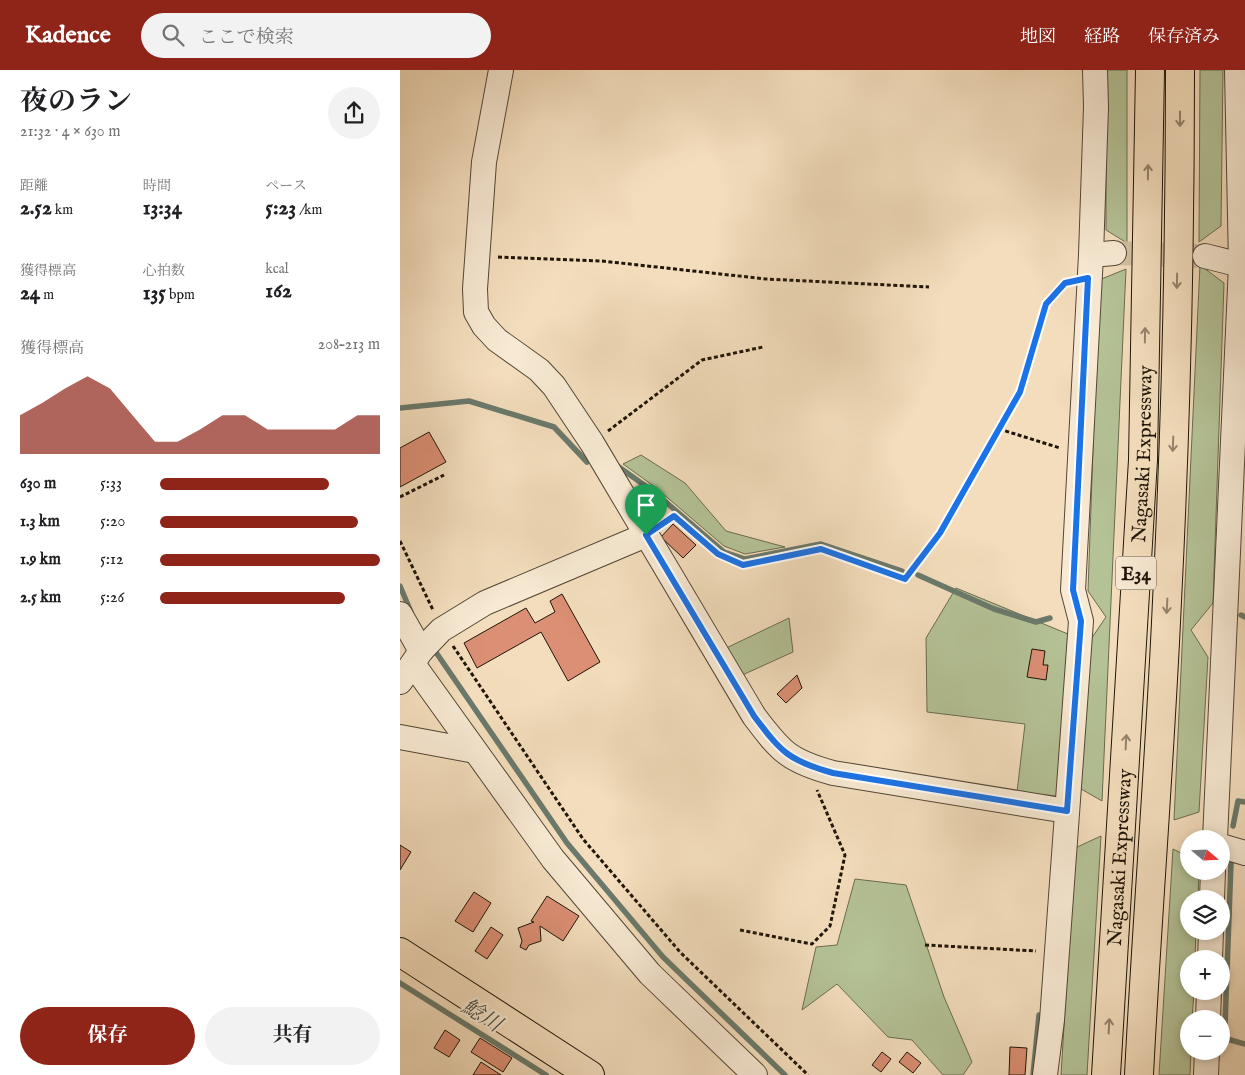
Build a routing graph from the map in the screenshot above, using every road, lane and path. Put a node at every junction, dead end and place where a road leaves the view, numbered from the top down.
1 (501, 70) edge
2 (1095, 70) edge
3 (1150, 70) edge
4 (1180, 70) edge
5 (1237, 70) edge
6 (477, 256) junction
7 (1205, 256) tunnel mouth
8 (1098, 262) junction
9 (1243, 266) edge
10 (929, 287) dead end
11 (763, 347) dead end
12 (999, 429) junction
13 (592, 443) junction
14 (1079, 454) junction
15 (444, 475) dead end
16 (400, 497) edge
17 (646, 535) junction
18 (400, 541) edge
19 (400, 614) edge
20 (442, 630) junction
21 (411, 666) edge
22 (400, 737) edge
23 (475, 751) junction
24 (807, 766) junction
25 (1067, 811) junction
26 (1215, 830) edge
27 (1230, 849) edge
28 (1245, 853) edge
29 (740, 930) dead end
30 (925, 945) dead end
31 (400, 952) edge
32 (1057, 952) junction
33 (1207, 1060) edge
34 (590, 1075) edge
35 (755, 1075) edge
36 (808, 1075) edge
37 (1045, 1075) edge
38 (1106, 1075) edge
39 (1140, 1075) edge
40 (1206, 1075) edge

1 - 6 street
2 - 8 street
38 -> 3 main road, Nagasaki Expressway / E34
4 -> 39 main road, Nagasaki Expressway / E34
5 - 9 street
6 - 10 path
6 - 13 street
7 - 9 street
8 - 12 path
8 - 14 street
9 - 26 street
11 - 13 path
12 - 14 path
12 - 17 path
13 - 17 street
14 - 25 street
15 - 16 path
17 - 20 street
17 - 24 street
18 - 20 path
19 - 21 street
20 - 21 street
20 - 36 path
21 - 23 street
22 - 23 street
23 - 35 street
24 - 25 street
24 - 29 path
25 - 32 street
27 - 28 street
30 - 32 path
31 - 34 main road
32 - 37 street
33 - 40 street

